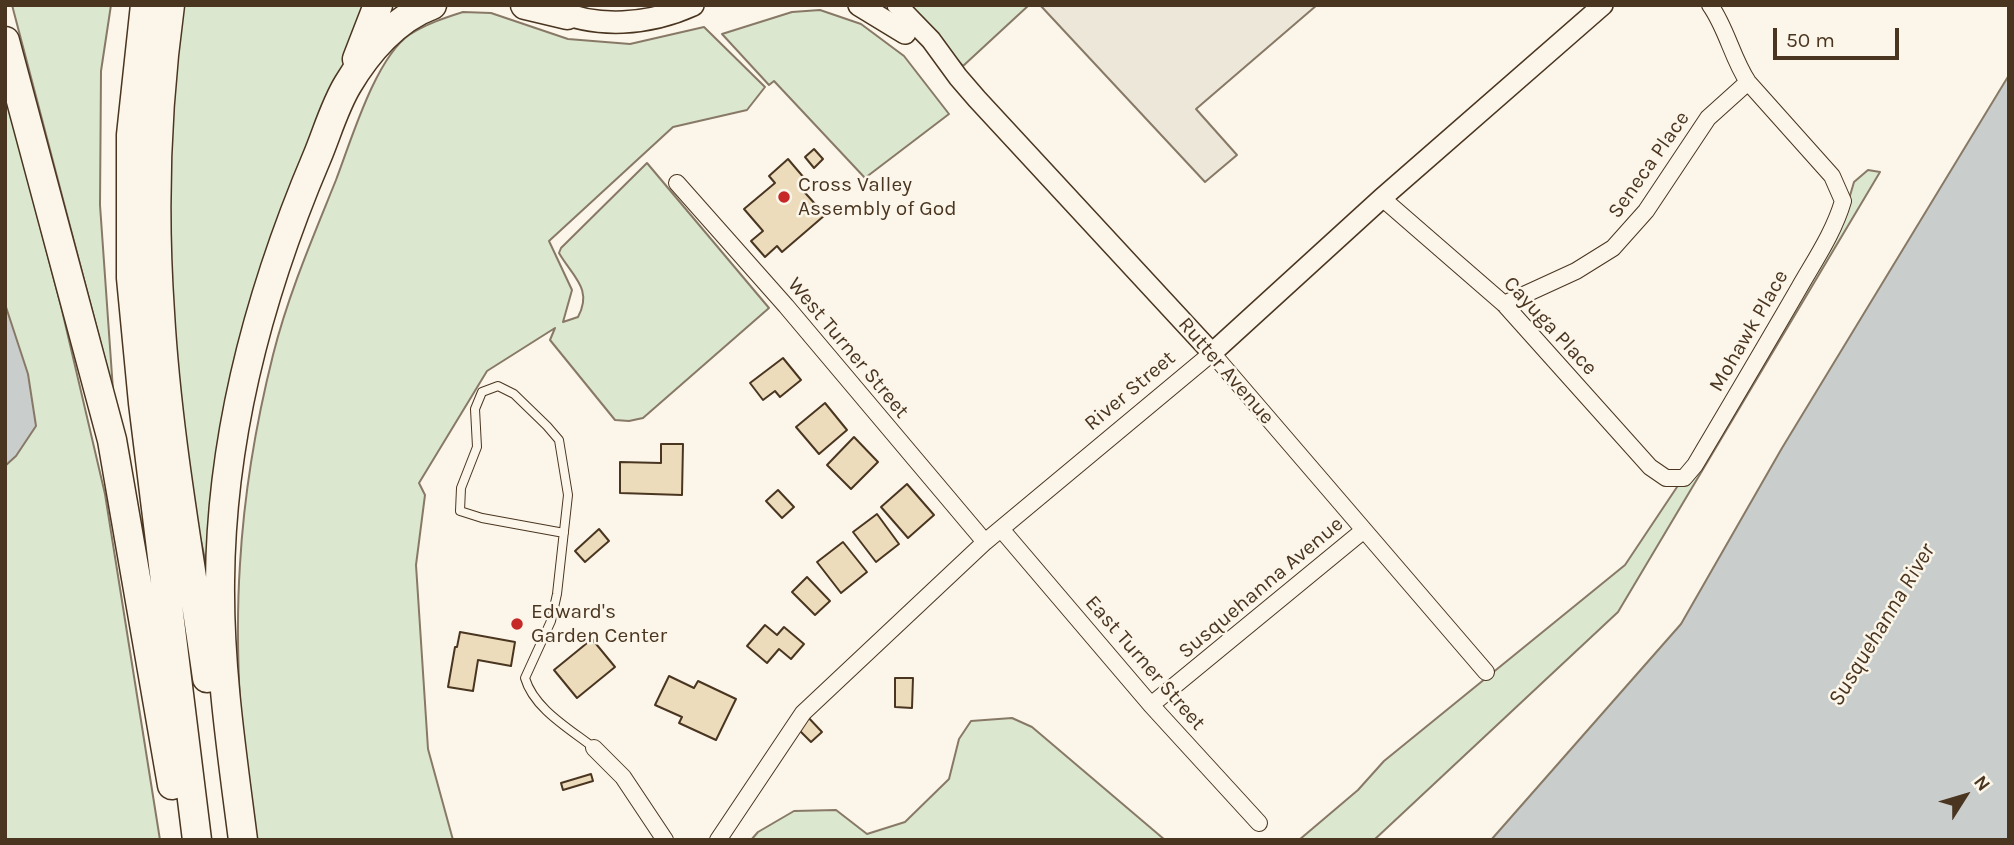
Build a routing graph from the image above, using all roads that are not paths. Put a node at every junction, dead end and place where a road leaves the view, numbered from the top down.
1 (145, 5) edge
2 (170, 5) edge
3 (378, 5) edge
4 (432, 5) edge
5 (525, 5) edge
6 (859, 5) edge
7 (875, 5) edge
8 (897, 5) edge
9 (1603, 5) edge
10 (1710, 5) edge
11 (691, 7) edge
12 (556, 10) edge
13 (905, 33) junction
14 (5, 41) edge
15 (958, 77) junction
16 (1748, 82) junction
17 (347, 84) junction
18 (677, 183) dead end
19 (1382, 198) junction
20 (1504, 304) junction
21 (1212, 353) junction
22 (1684, 478) joint
23 (1001, 529) junction
24 (1364, 530) junction
25 (564, 533) junction
26 (985, 542) junction
27 (1486, 672) dead end
28 (1151, 705) junction
29 (594, 748) joint
30 (1259, 822) dead end
31 (181, 840) edge
32 (197, 840) edge
33 (230, 840) edge
34 (243, 840) edge
35 (665, 840) edge
36 (718, 840) edge

1 - 32 highway
2 - 33 highway
3 - 17 highway
4 - 17 highway
5 - 12 highway
6 - 13 main road
7 - 13 street, Rutter Avenue
8 - 15 street, Rutter Avenue
9 - 19 street, River Street
10 - 16 street
11 - 12 main road
13 - 15 street, Rutter Avenue
14 - 31 highway
15 - 21 street, Rutter Avenue
16 - 20 street, Seneca Place
16 - 22 street, Mohawk Place
17 - 34 highway
18 - 26 street, West Turner Street
19 - 20 street, Cayuga Place
19 - 21 street, River Street
20 - 22 street, Cayuga Place
21 - 23 street, River Street
21 - 24 street, Rutter Avenue
23 - 26 street, River Street
23 - 28 street, East Turner Street
24 - 27 street, Rutter Avenue
24 - 28 street, Susquehanna Avenue
25 - 25 lane
25 - 29 lane
26 - 36 street, River Street
28 - 30 street, East Turner Street
29 - 35 street

